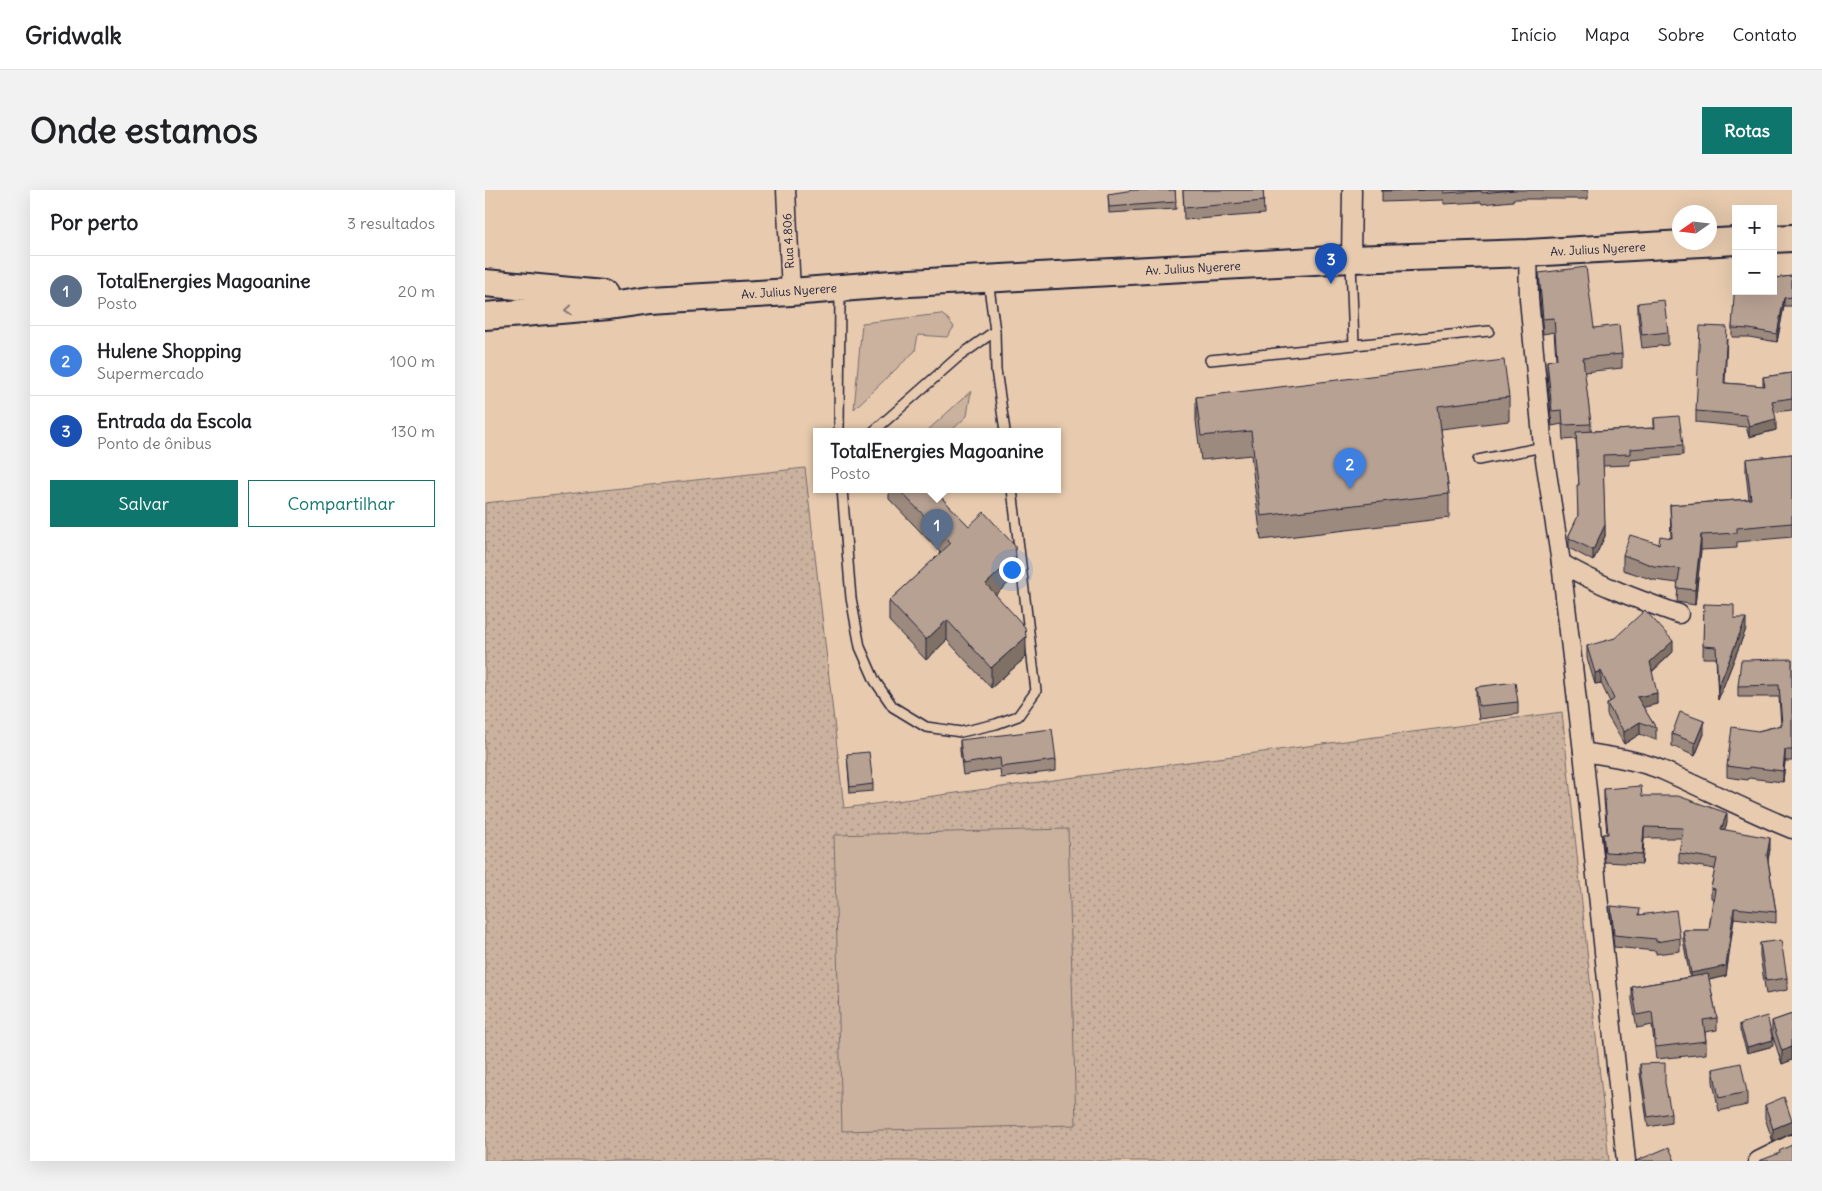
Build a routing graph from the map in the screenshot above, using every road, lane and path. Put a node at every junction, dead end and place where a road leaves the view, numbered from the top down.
1 (786, 190) edge
2 (1353, 190) edge
3 (1792, 238) edge
4 (1777, 239) edge
5 (1732, 241) edge
6 (1527, 253) junction
7 (1351, 259) junction
8 (988, 280) junction
9 (485, 283) edge
10 (840, 288) junction
11 (791, 292) junction
12 (651, 300) junction
13 (485, 316) edge
14 (995, 331) junction
15 (1489, 331) dead end
16 (1354, 345) junction
17 (1210, 360) dead end
18 (839, 428) edge
19 (877, 428) edge
20 (1005, 428) edge
21 (1543, 448) junction
22 (1478, 460) dead end
23 (842, 493) edge
24 (1012, 493) edge
25 (1561, 563) junction
26 (1679, 614) dead end
27 (1583, 752) junction
28 (1792, 829) edge
29 (1792, 1144) edge
30 (1625, 1161) edge
31 (1758, 1161) edge

1 - 11 street, Rua 4.806
2 - 7 street
3 - 4 main road
5 - 6 main road, Av. Julius Nyerere
6 - 7 main road, Av. Julius Nyerere
6 - 21 street
7 - 8 main road, Av. Julius Nyerere
7 - 16 lane
8 - 10 main road, Av. Julius Nyerere
8 - 14 lane
9 - 12 main road, Av. Julius Nyerere
10 - 11 main road, Av. Julius Nyerere
10 - 18 lane
11 - 12 main road, Av. Julius Nyerere
12 -> 13 main road, Av. Julius Nyerere
14 - 19 lane
14 - 20 lane
15 - 16 lane
16 - 17 lane
21 - 22 lane
21 - 25 street
23 - 24 lane
25 - 26 street
25 - 27 street
27 - 28 street
27 - 30 street
29 - 31 street

